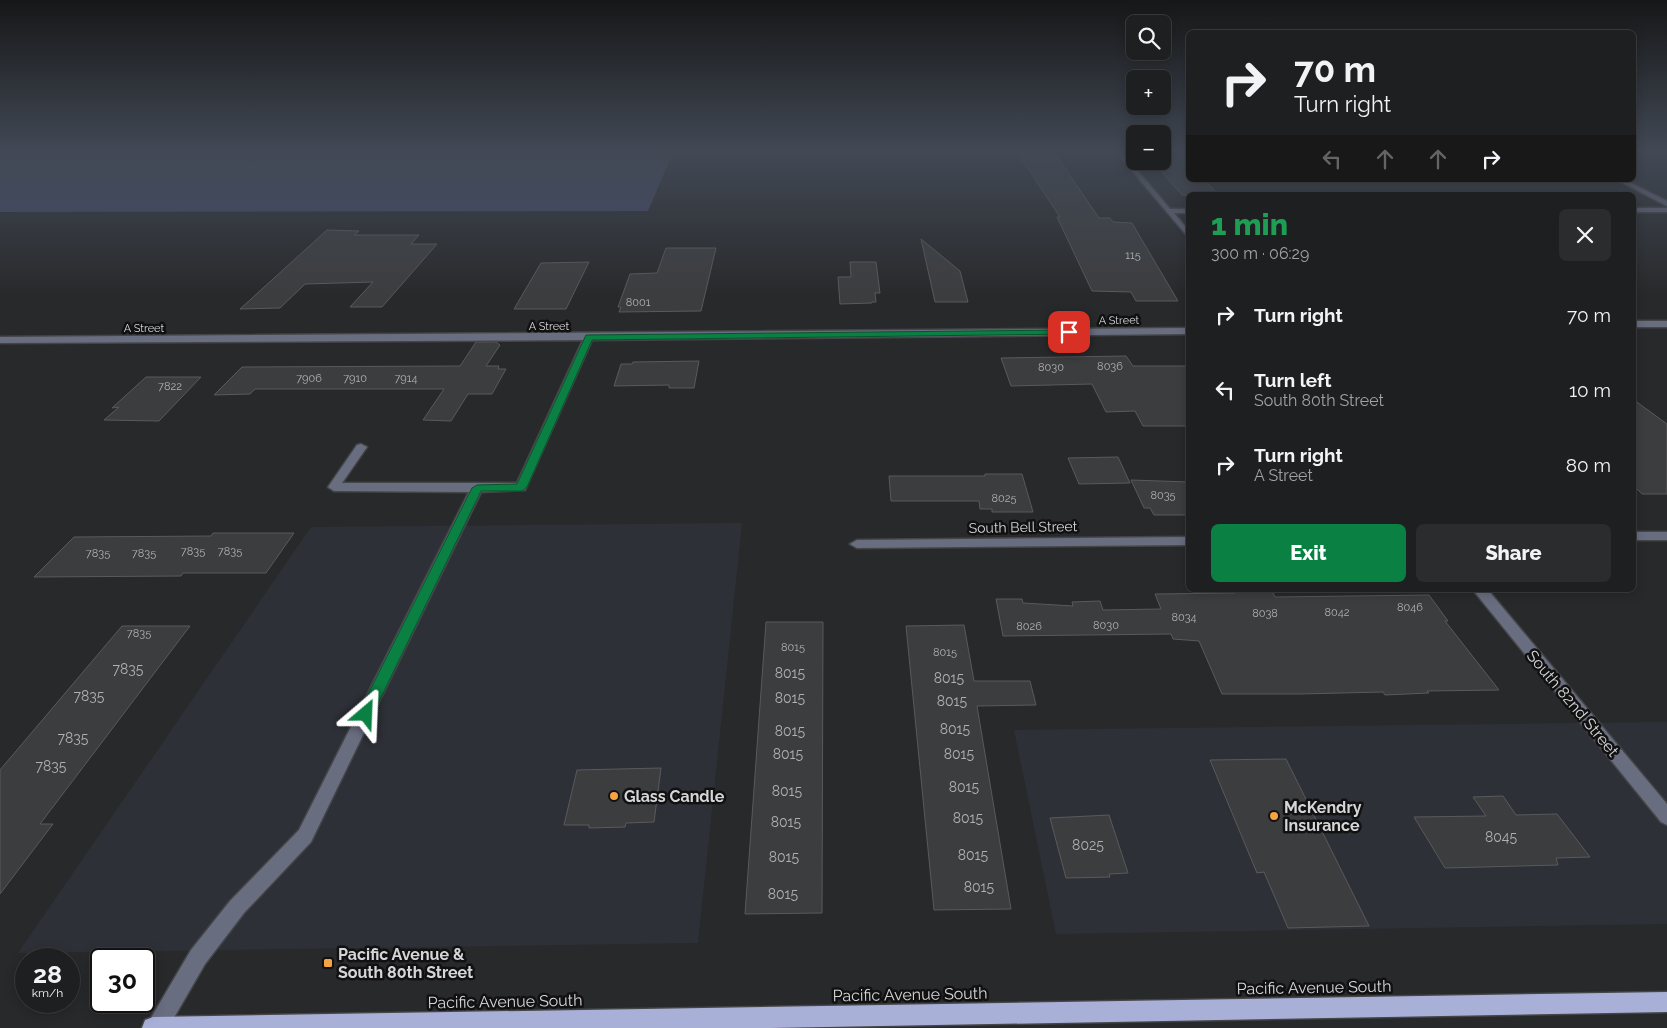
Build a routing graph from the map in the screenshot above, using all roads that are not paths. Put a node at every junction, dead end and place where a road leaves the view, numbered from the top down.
1 (1159, 200) edge
2 (1636, 210) edge
3 (1667, 210) edge
4 (1168, 211) junction
5 (1186, 211) edge
6 (1186, 232) edge
7 (1636, 324) edge
8 (1667, 324) edge
9 (1186, 331) edge
10 (589, 337) junction
11 (0, 340) edge
12 (361, 447) dead end
13 (477, 488) junction
14 (1636, 536) edge
15 (1667, 536) edge
16 (1186, 540) edge
17 (857, 544) dead end
18 (1482, 592) edge
19 (1667, 817) edge
20 (1667, 1002) edge
21 (317, 1027) edge
22 (154, 1028) edge

1 - 4 street
2 - 3 street
4 - 5 street
4 - 6 street
7 - 8 street
9 - 10 street, A Street
10 - 11 street, A Street
10 - 13 street
12 - 13 street
13 - 22 street
14 - 15 street
16 - 17 street, South Bell Street
18 - 19 street, South 82nd Street
20 - 21 main road, Pacific Avenue South
21 - 22 main road, Pacific Avenue South

